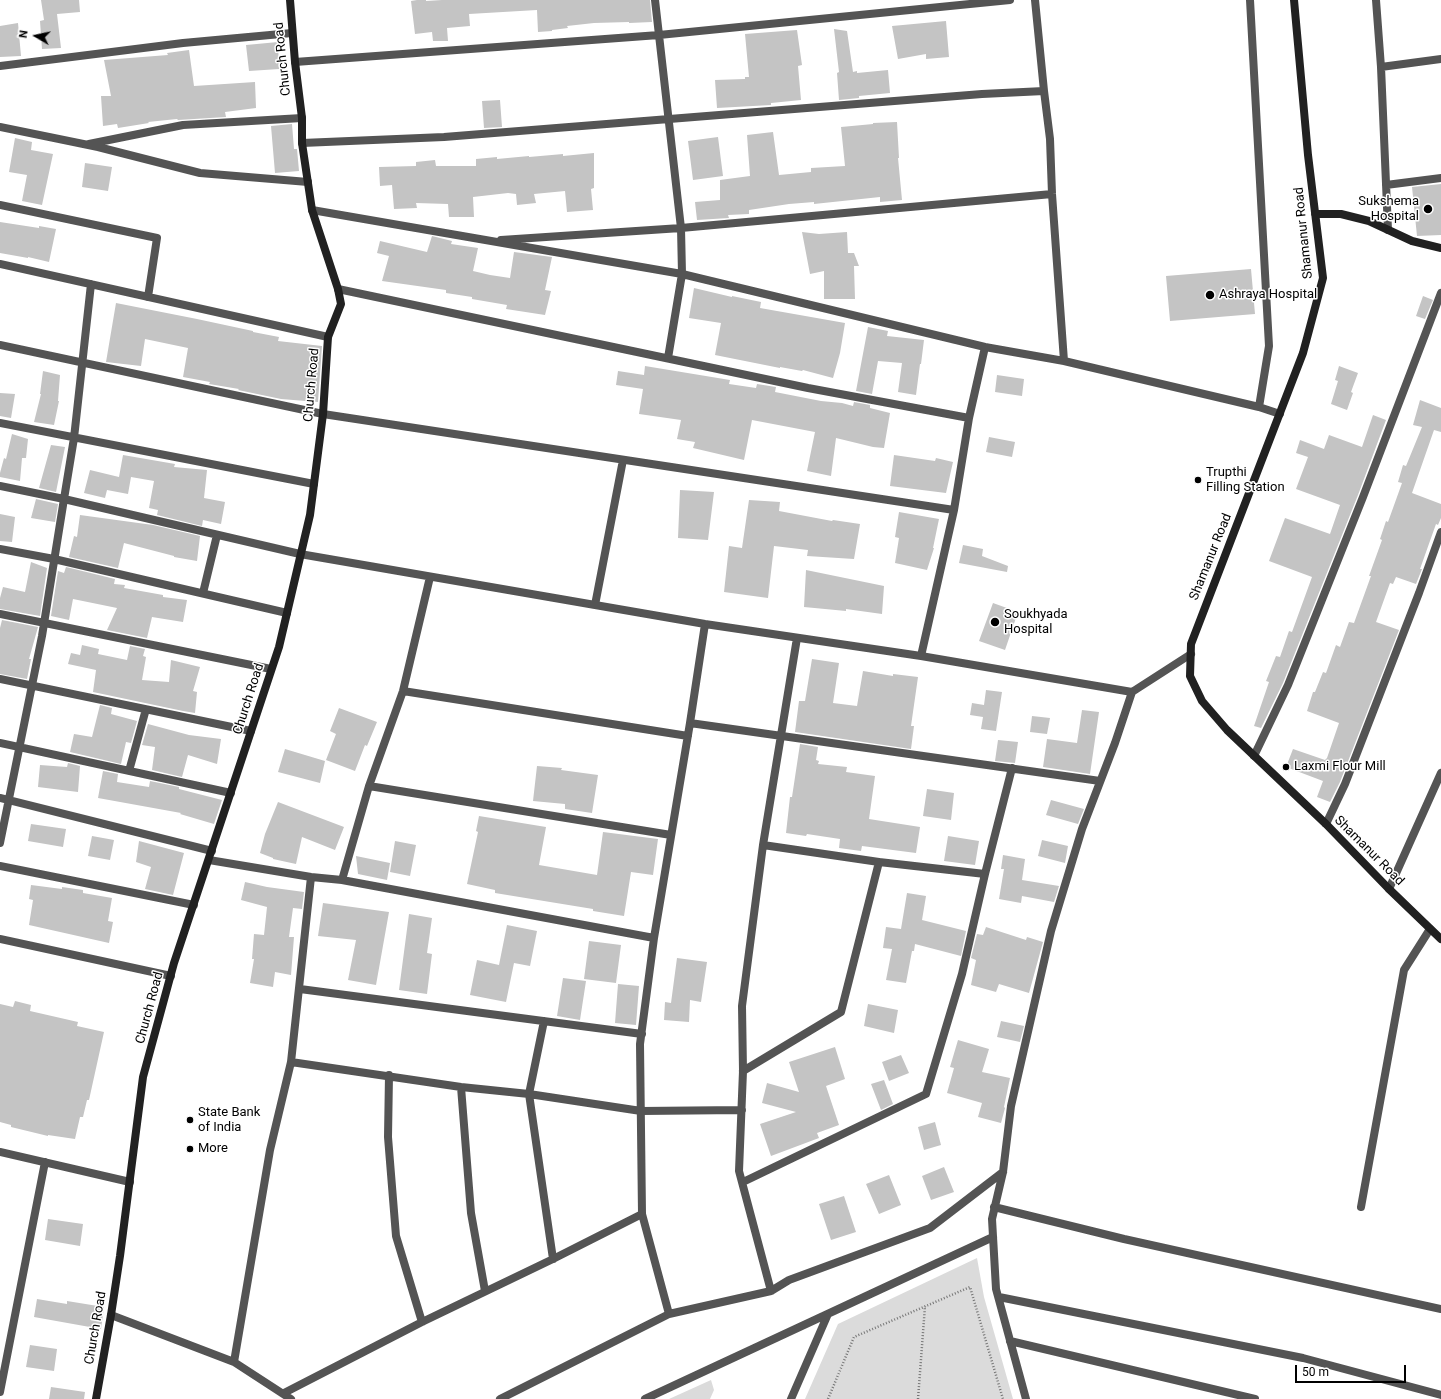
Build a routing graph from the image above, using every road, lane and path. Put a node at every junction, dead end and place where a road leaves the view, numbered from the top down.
1 (290, 0) edge
2 (655, 0) edge
3 (1010, 0) edge
4 (1035, 0) edge
5 (1250, 0) edge
6 (1294, 0) edge
7 (1376, 0) edge
8 (292, 33) junction
9 (660, 35) junction
10 (1441, 59) edge
11 (294, 62) junction
12 (0, 66) edge
13 (1381, 67) junction
14 (1044, 91) junction
15 (302, 118) junction
16 (669, 120) junction
17 (0, 127) edge
18 (302, 143) junction
19 (84, 145) junction
20 (1441, 178) edge
21 (308, 182) junction
22 (1386, 185) junction
23 (1052, 194) junction
24 (0, 205) edge
25 (312, 210) junction
26 (1315, 214) junction
27 (681, 228) junction
28 (1388, 230) junction
29 (488, 241) junction
30 (1441, 248) edge
31 (0, 264) edge
32 (682, 274) junction
33 (91, 284) junction
34 (338, 289) junction
35 (1441, 293) edge
36 (148, 297) junction
37 (328, 337) junction
38 (0, 345) edge
39 (985, 347) junction
40 (668, 358) junction
41 (1064, 361) junction
42 (82, 362) junction
43 (1259, 407) junction
44 (323, 414) junction
45 (1280, 414) junction
46 (969, 418) junction
47 (0, 423) edge
48 (74, 438) junction
49 (624, 460) junction
50 (314, 484) junction
51 (0, 486) edge
52 (64, 499) junction
53 (954, 510) junction
54 (1441, 532) edge
55 (217, 535) junction
56 (0, 549) edge
57 (300, 554) junction
58 (54, 559) junction
59 (430, 577) junction
60 (203, 593) junction
61 (595, 605) junction
62 (287, 613) junction
63 (0, 614) edge
64 (44, 622) junction
65 (705, 624) junction
66 (798, 638) junction
67 (1190, 654) junction
68 (921, 656) junction
69 (271, 669) junction
70 (0, 679) edge
71 (32, 686) junction
72 (403, 691) junction
73 (1132, 692) junction
74 (146, 709) junction
75 (690, 723) junction
76 (251, 731) junction
77 (688, 736) junction
78 (782, 736) junction
79 (0, 743) edge
80 (19, 746) junction
81 (1254, 756) junction
82 (1012, 768) junction
83 (129, 771) junction
84 (1441, 773) edge
85 (1100, 781) junction
86 (369, 786) junction
87 (231, 793) junction
88 (0, 798) edge
89 (9, 799) junction
90 (1326, 824) junction
91 (671, 835) junction
92 (0, 843) edge
93 (763, 845) junction
94 (210, 856) junction
95 (879, 862) junction
96 (0, 866) edge
97 (985, 874) junction
98 (311, 876) junction
99 (342, 880) junction
100 (1389, 889) junction
101 (194, 905) junction
102 (1430, 929) junction
103 (654, 938) junction
104 (0, 939) edge
105 (1441, 939) edge
106 (171, 976) junction
107 (300, 989) junction
108 (544, 1021) junction
109 (642, 1034) junction
110 (291, 1062) junction
111 (743, 1071) junction
112 (389, 1075) junction
113 (461, 1087) junction
114 (529, 1094) junction
115 (742, 1110) junction
116 (641, 1111) junction
117 (0, 1152) edge
118 (45, 1162) junction
119 (1003, 1172) junction
120 (130, 1182) junction
121 (743, 1182) junction
122 (994, 1207) junction
123 (1361, 1207) dead end
124 (642, 1214) junction
125 (993, 1237) junction
126 (553, 1259) junction
127 (485, 1291) junction
128 (771, 1291) junction
129 (999, 1297) junction
130 (925, 1306) junction
131 (1441, 1309) edge
132 (669, 1314) junction
133 (828, 1314) junction
134 (111, 1315) junction
135 (422, 1322) junction
136 (1010, 1341) junction
137 (234, 1362) junction
138 (0, 1392) edge
139 (284, 1393) junction
140 (1441, 1395) edge
141 (96, 1399) edge
142 (291, 1399) edge
143 (500, 1399) edge
144 (645, 1399) edge
145 (791, 1399) edge
146 (828, 1399) edge
147 (918, 1399) edge
148 (1003, 1399) edge
149 (1026, 1399) edge
150 (1255, 1399) edge

1 - 8 main road, Church Road
2 - 9 street
3 - 9 street
4 - 14 street
5 - 43 street
6 - 26 main road, Shamanur Road
7 - 13 street
8 - 11 main road, Church Road
8 - 12 street
9 - 11 street
9 - 16 street
10 - 13 street
11 - 15 main road, Church Road
13 - 22 street
14 - 16 street
14 - 23 street
15 - 18 main road, Church Road
15 - 19 street
16 - 18 street
16 - 27 street
17 - 19 street
18 - 21 main road, Church Road
19 - 21 street
20 - 22 street
21 - 25 main road, Church Road
22 - 28 street
23 - 27 street
23 - 41 street
24 - 36 street
25 - 29 street
25 - 34 main road, Church Road
26 - 28 main road
26 - 45 main road, Shamanur Road
27 - 29 street
27 - 32 street
28 - 30 main road
29 - 32 street
31 - 33 street
32 - 39 street
32 - 40 street
33 - 36 street
33 - 42 street
34 - 37 main road, Church Road
34 - 40 street
35 - 81 street
36 - 37 street
37 - 44 main road, Church Road
38 - 42 street
39 - 41 street
39 - 46 street
40 - 46 street
41 - 43 street
42 - 44 street
42 - 48 street
43 - 45 street
44 - 49 street
44 - 50 main road, Church Road
45 - 67 main road, Shamanur Road
46 - 53 street
47 - 48 street
48 - 50 street
48 - 52 street
49 - 53 street
49 - 61 street
50 - 57 main road, Church Road
51 - 52 street
52 - 55 street
52 - 58 street
53 - 68 street
54 - 90 street
55 - 57 street
55 - 60 street
56 - 58 street
57 - 59 street
57 - 62 main road, Church Road
58 - 60 street
58 - 64 street
59 - 61 street
59 - 72 street
60 - 62 street
61 - 65 street
62 - 69 main road, Church Road
63 - 64 street
64 - 69 street
64 - 71 street
65 - 66 street
65 - 75 street
66 - 68 street
66 - 78 street
67 - 73 street
67 - 81 main road, Shamanur Road
68 - 73 street
69 - 76 main road, Church Road
70 - 71 street
71 - 74 street
71 - 80 street
72 - 77 street
72 - 86 street
73 - 85 street
74 - 76 street
74 - 83 street
75 - 77 street
75 - 78 street
76 - 87 main road, Church Road
77 - 91 street
78 - 82 street
78 - 93 street
79 - 80 street
80 - 83 street
80 - 89 street
81 - 90 main road, Shamanur Road
82 - 85 street
82 - 97 street
83 - 87 street
84 - 100 street
85 - 119 street
86 - 91 street
86 - 99 street
87 - 94 main road, Church Road
88 - 89 street
89 - 92 street
89 - 94 street
90 - 100 main road, Shamanur Road
91 - 103 street
93 - 95 street
93 - 111 street
94 - 98 street
94 - 101 main road, Church Road
95 - 97 street
95 - 111 street
96 - 101 street
97 - 121 street
98 - 99 street
98 - 107 street
99 - 103 street
100 - 102 main road, Shamanur Road
101 - 106 main road, Church Road
102 - 105 main road, Shamanur Road
102 - 123 street
103 - 109 street
104 - 106 street
106 - 120 main road, Church Road
107 - 108 street
107 - 110 street
108 - 109 street
108 - 114 street
109 - 116 street
110 - 112 street
110 - 137 street
111 - 115 street
112 - 113 street
112 - 135 street
113 - 114 street
113 - 127 street
114 - 116 street
114 - 126 street
115 - 116 street
115 - 121 street
116 - 124 street
117 - 118 street
118 - 120 street
118 - 138 street
119 - 122 street
119 - 128 street
120 - 134 main road, Church Road
121 - 128 street
122 - 125 street
122 - 131 street
124 - 126 street
124 - 132 street
125 - 129 street
125 - 133 street
126 - 127 street
127 - 135 street
128 - 132 street
129 - 136 street
129 - 140 street
130 - 146 path
130 - 147 path
130 - 148 path
132 - 143 street
133 - 144 street
133 - 145 street
134 - 137 street
134 - 141 main road, Church Road
135 - 139 street
136 - 149 street
136 - 150 street
137 - 139 street
139 - 142 street

